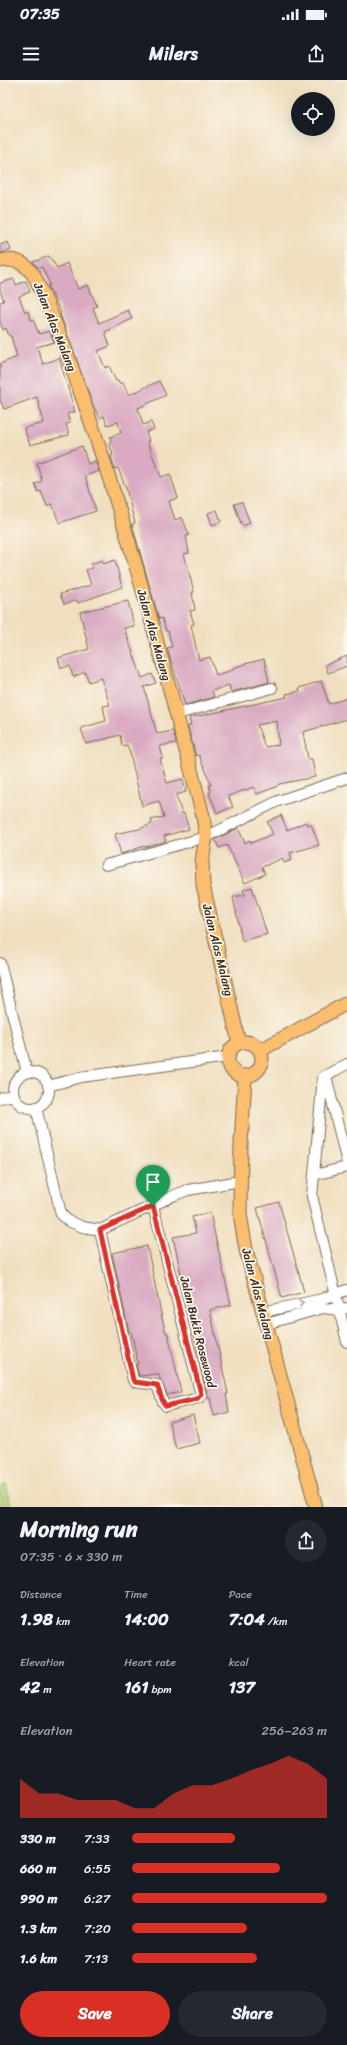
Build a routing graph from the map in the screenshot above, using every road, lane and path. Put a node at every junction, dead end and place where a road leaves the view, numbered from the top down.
1 (0, 261) edge
2 (272, 688) dead end
3 (177, 714) junction
4 (347, 778) edge
5 (206, 836) junction
6 (106, 865) dead end
7 (0, 963) edge
8 (347, 1003) edge
9 (239, 1043) junction
10 (260, 1050) junction
11 (228, 1058) junction
12 (347, 1064) edge
13 (27, 1072) junction
14 (326, 1075) junction
15 (245, 1077) junction
16 (48, 1086) junction
17 (14, 1094) junction
18 (0, 1098) edge
19 (36, 1107) junction
20 (347, 1163) edge
21 (347, 1167) edge
22 (314, 1175) junction
23 (240, 1181) junction
24 (153, 1206) junction
25 (100, 1230) junction
26 (347, 1290) edge
27 (334, 1293) junction
28 (343, 1309) edge
29 (264, 1318) junction
30 (347, 1342) edge
31 (316, 1507) edge

1 - 3 main road, Jalan Alas Malang
2 - 3 street
3 - 5 main road, Jalan Alas Malang
4 - 5 street
5 - 6 street
5 - 9 main road, Jalan Alas Malang
7 - 13 street
8 - 10 main road
9 - 10 main road
9 - 11 main road
10 - 15 main road
11 - 15 main road
11 - 16 street
12 - 14 street
13 - 16 street
13 - 17 street
14 - 20 street
14 - 22 street
15 - 23 main road, Jalan Alas Malang
16 - 19 street
17 - 18 street
17 - 19 street
19 - 25 street
21 - 22 street
22 - 27 street
23 - 24 street
23 - 29 main road, Jalan Alas Malang
24 - 25 street
24 - 25 street, Jalan Bukit Rosewood
26 - 27 street
27 - 28 street
29 -> 27 street
28 - 29 street
28 - 30 street
29 - 31 main road, Jalan Alas Malang

